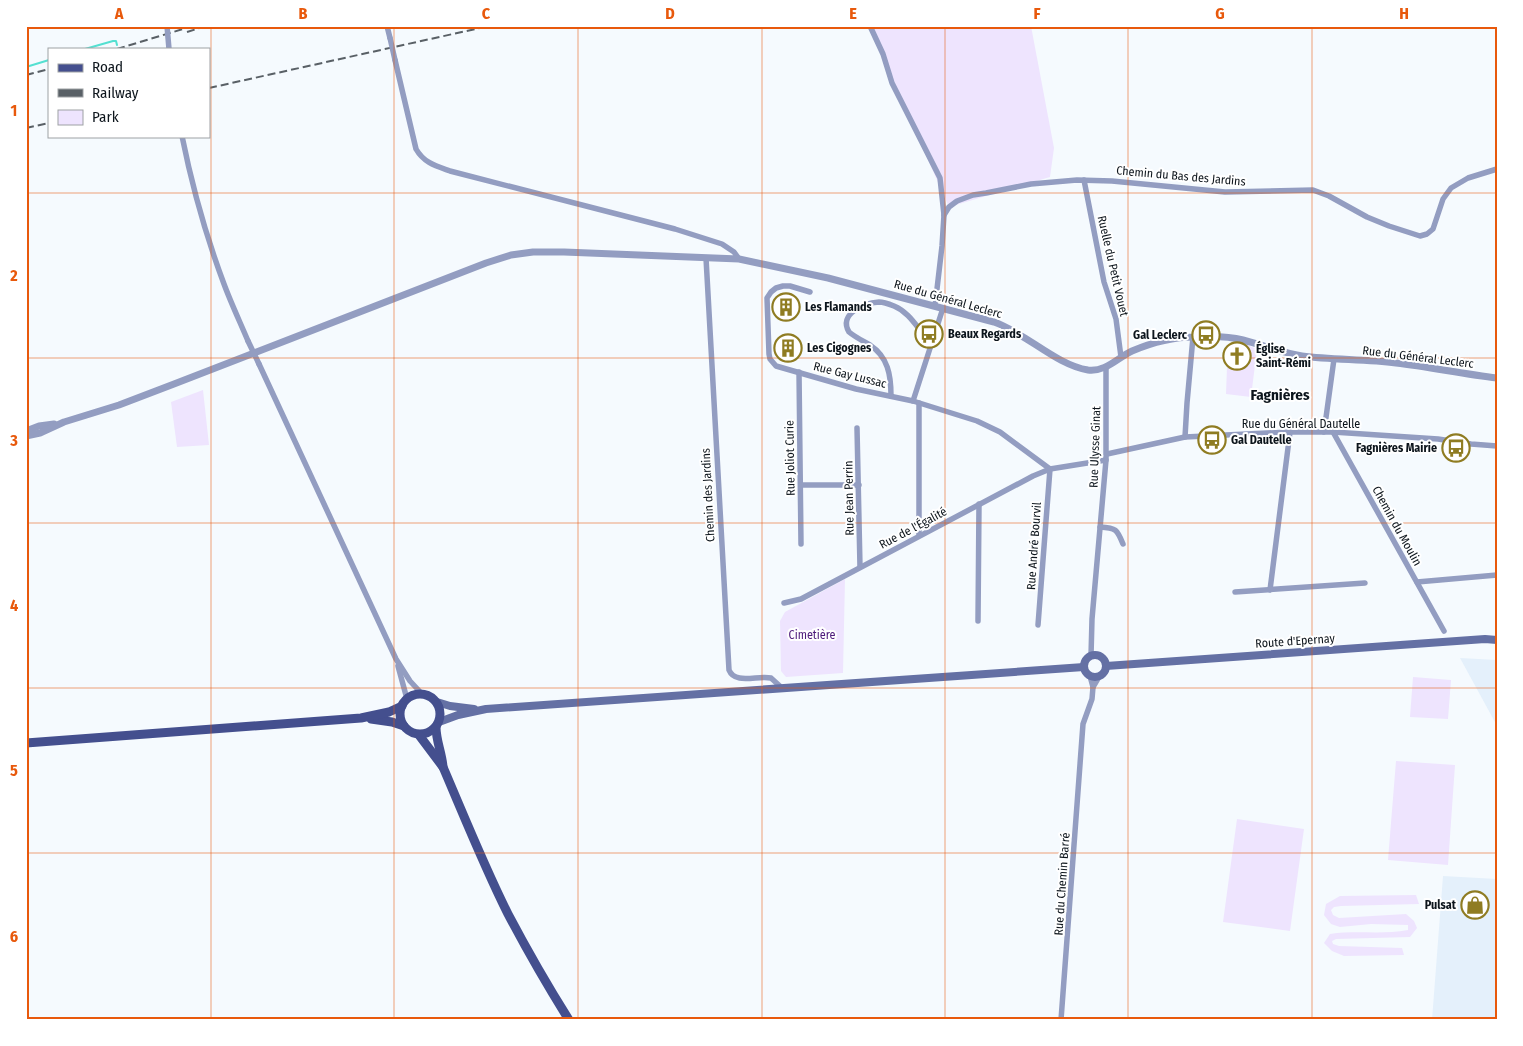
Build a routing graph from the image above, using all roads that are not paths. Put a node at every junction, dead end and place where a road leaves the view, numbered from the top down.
1 (167, 26) edge
2 (387, 26) edge
3 (870, 26) edge
4 (169, 48) edge
5 (182, 138) edge
6 (1497, 169) edge
7 (1084, 180) junction
8 (944, 215) junction
9 (706, 258) junction
10 (739, 260) junction
11 (810, 292) dead end
12 (935, 306) junction
13 (943, 308) junction
14 (920, 330) dead end
15 (1193, 337) junction
16 (1121, 357) junction
17 (1334, 359) junction
18 (1106, 368) junction
19 (799, 372) junction
20 (1497, 378) edge
21 (891, 396) junction
22 (916, 402) junction
23 (64, 422) junction
24 (857, 428) dead end
25 (26, 431) edge
26 (1290, 432) junction
27 (1324, 432) junction
28 (1333, 432) junction
29 (26, 436) edge
30 (1185, 437) junction
31 (1497, 446) edge
32 (1106, 457) junction
33 (1050, 469) junction
34 (801, 485) junction
35 (858, 485) junction
36 (979, 504) junction
37 (1100, 527) junction
38 (919, 535) junction
39 (801, 544) dead end
40 (1123, 544) dead end
41 (860, 567) junction
42 (1497, 575) edge
43 (1417, 582) junction
44 (1365, 583) dead end
45 (1270, 590) junction
46 (1235, 592) dead end
47 (784, 603) dead end
48 (978, 621) dead end
49 (1038, 625) dead end
50 (1444, 631) dead end
51 (1497, 639) edge
52 (1090, 656) junction
53 (396, 659) junction
54 (1106, 666) junction
55 (1084, 667) junction
56 (1100, 675) junction
57 (1090, 676) junction
58 (1093, 687) junction
59 (782, 688) junction
60 (422, 694) junction
61 (404, 702) junction
62 (437, 702) junction
63 (486, 709) junction
64 (361, 718) junction
65 (438, 724) junction
66 (404, 726) junction
67 (419, 734) junction
68 (26, 743) edge
69 (444, 767) junction
70 (569, 1020) edge
71 (1061, 1020) edge

1 - 4 street, bridge
2 - 10 street, bridge
3 - 8 street
5 - 53 street, bridge
6 - 7 street, Chemin du Bas des Jardins
7 - 8 street, Chemin du Bas des Jardins
7 - 16 street, Ruelle du Petit Vouet
8 - 12 street
9 - 10 street, Rue du Général Leclerc
9 - 23 street, Rue du Général Leclerc
9 - 59 street, Chemin des Jardins
10 - 12 street, Rue du Général Leclerc
11 - 19 street, Rue Gay Lussac
12 - 13 street, Rue du Général Leclerc
13 - 18 street, Rue du Général Leclerc
13 - 22 street
14 - 21 street
15 - 16 street, Rue du Général Leclerc
15 - 17 street, Rue du Général Leclerc
15 - 30 street
16 - 18 street, Rue du Général Leclerc
17 - 20 street, Rue du Général Leclerc
17 - 27 street
18 - 32 street, Rue Ulysse Ginat
19 - 21 street, Rue Gay Lussac
19 - 34 street, Rue Joliot Curie
21 - 22 street, Rue Gay Lussac
22 - 33 street
22 - 38 street
23 - 25 street
23 - 29 street
24 - 35 street, Rue Jean Perrin
26 - 27 street, Rue du Général Dautelle
26 - 30 street, Rue du Général Dautelle
26 - 45 street
27 - 28 street, Rue du Général Dautelle
28 - 31 street, Rue du Général Dautelle
28 - 43 street, Chemin du Moulin
30 - 32 street, Rue du Général Dautelle
32 - 33 street, Rue du Général Dautelle
32 - 37 street, Rue Ulysse Ginat
33 - 36 street, Rue de l'Égalité
33 - 49 street, Rue André Bourvil
34 - 35 street
34 - 39 street, Rue Joliot Curie
35 - 41 street, Rue Jean Perrin
36 - 38 street, Rue de l'Égalité
36 - 48 street
37 - 40 street
37 - 52 street, Rue Ulysse Ginat
38 - 41 street, Rue de l'Égalité
41 - 47 street, Rue de l'Égalité
42 - 43 street
43 - 50 street, Chemin du Moulin
44 - 45 street
45 - 46 street
51 - 54 main road, Route d'Epernay
52 - 54 main road
52 - 55 main road
53 - 60 street
53 - 61 street
54 - 56 main road
55 - 57 main road
55 - 59 main road
56 - 57 main road
56 - 58 street
57 - 58 street
58 - 71 street, Rue du Chemin Barré
59 - 63 main road
60 - 61 main road
60 - 62 main road
61 - 64 main road
61 - 66 main road
62 - 63 main road
62 - 65 main road
63 - 65 main road
64 - 66 main road
64 - 68 main road
65 - 67 main road
65 - 69 main road
66 - 67 main road
67 - 69 main road
69 - 70 main road

